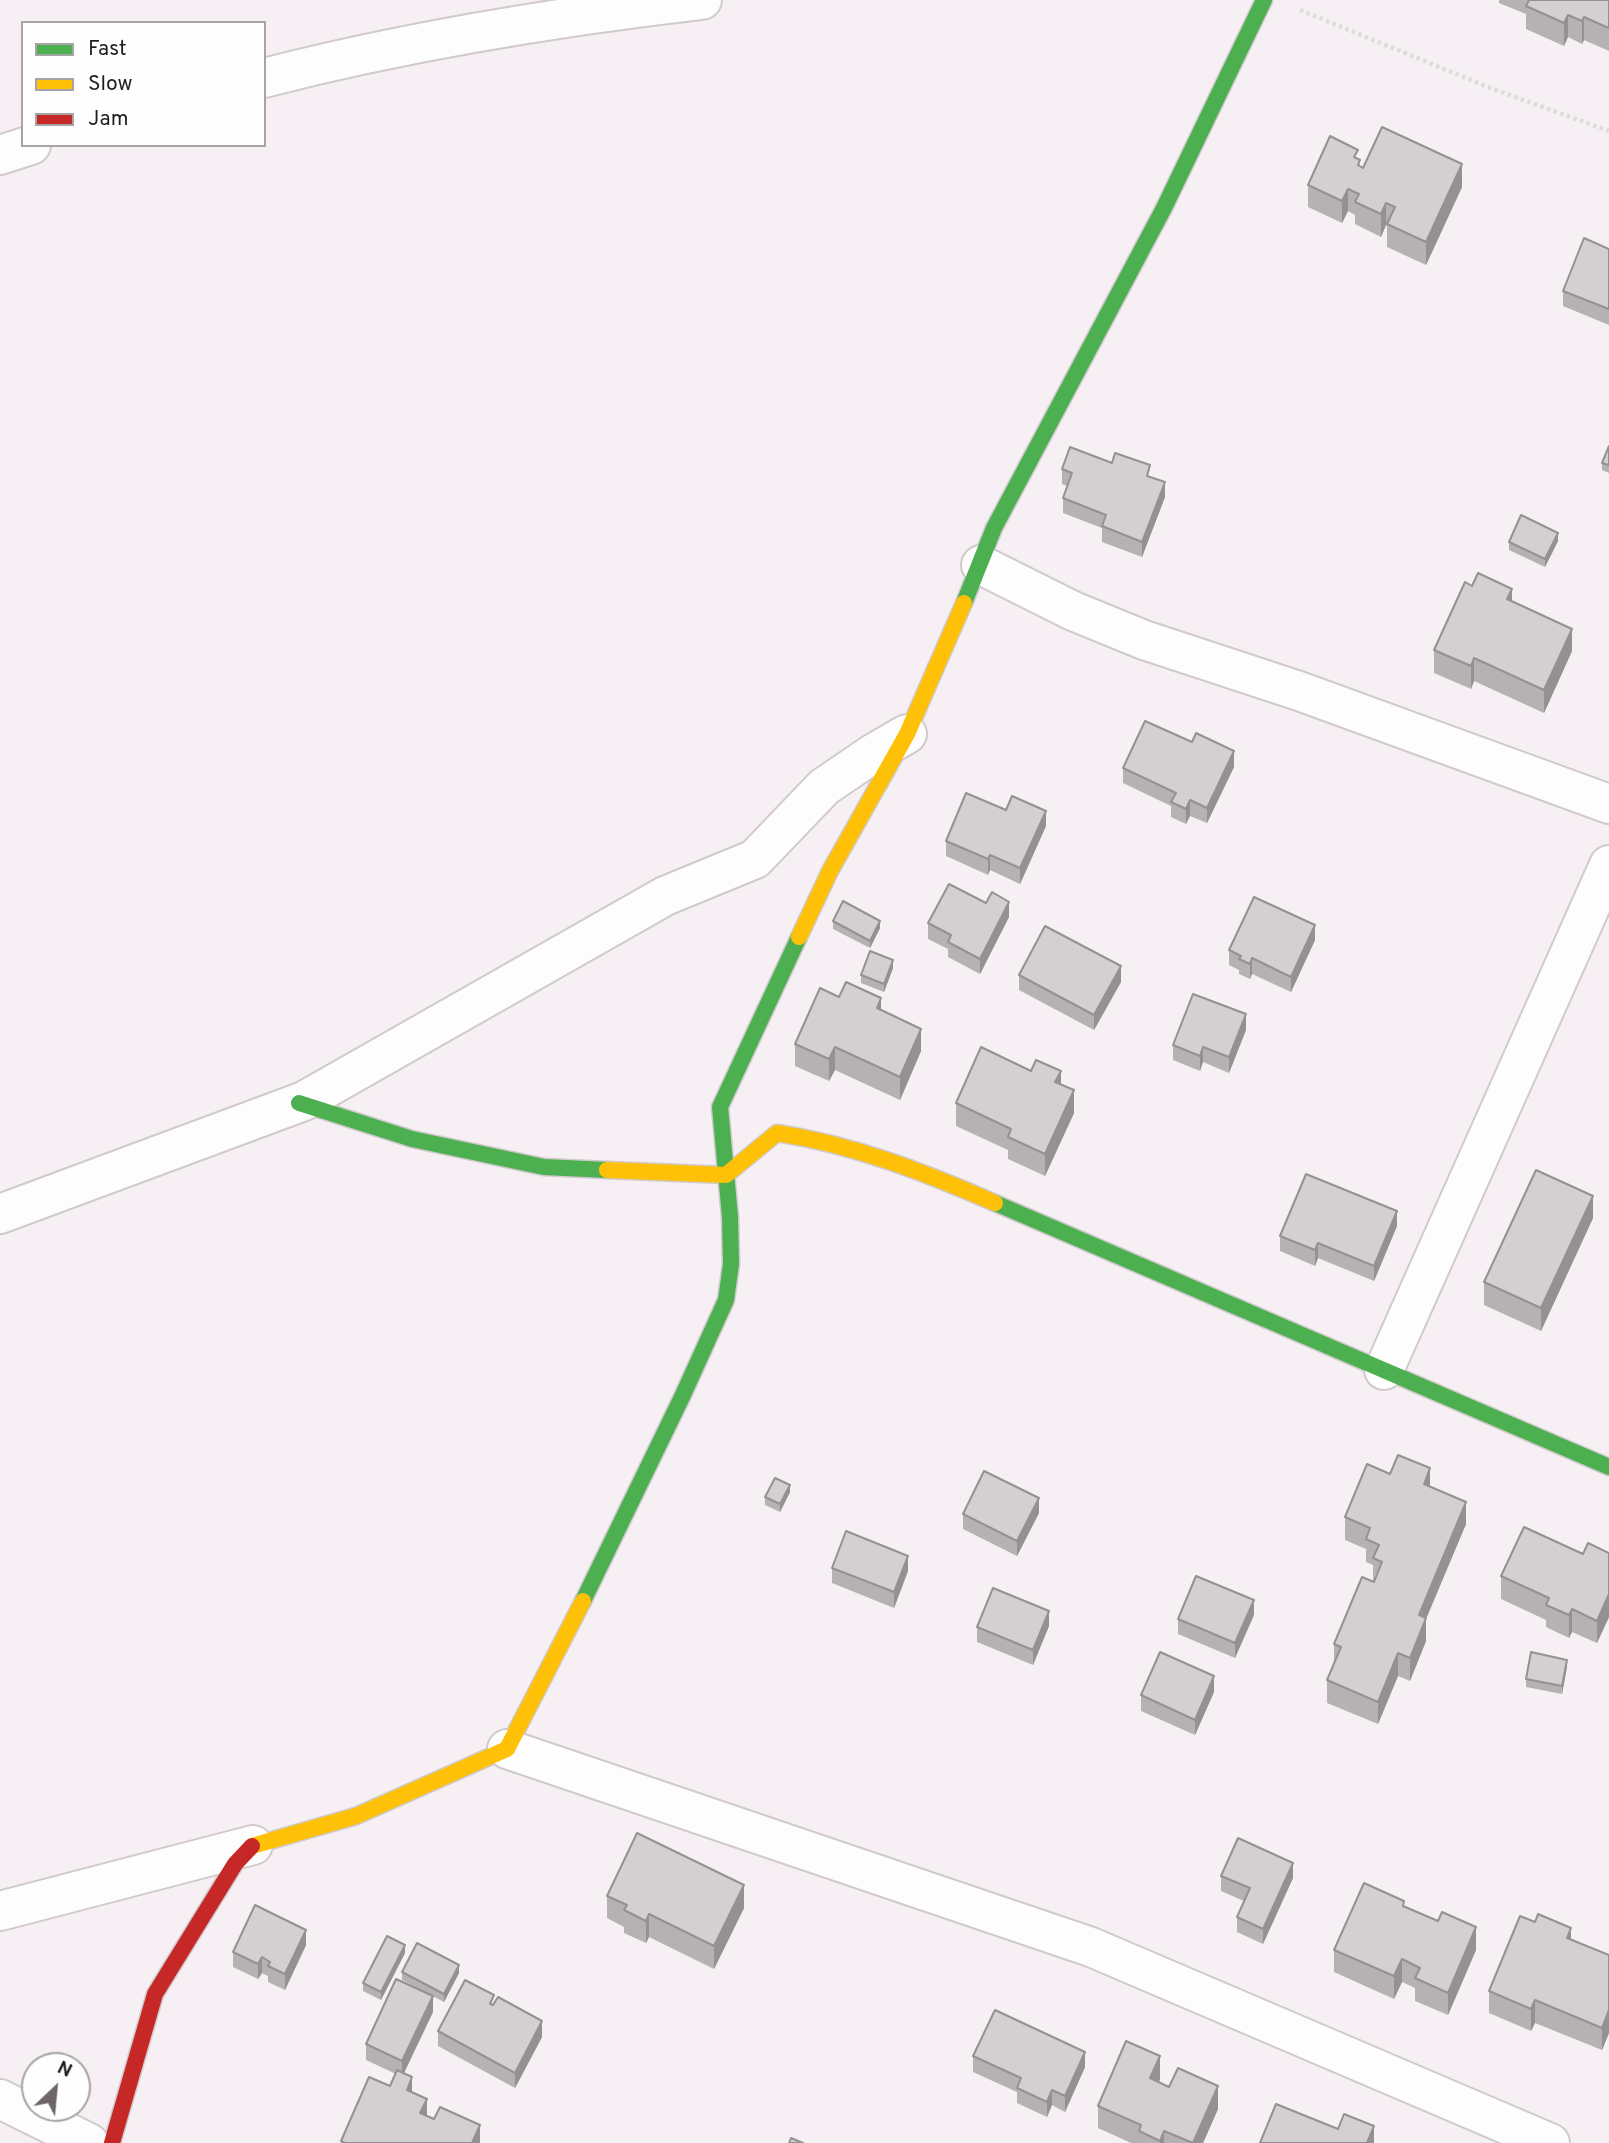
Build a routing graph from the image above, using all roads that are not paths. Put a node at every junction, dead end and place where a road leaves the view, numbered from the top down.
1 (702, 0) edge
2 (1265, 0) edge
3 (266, 77) edge
4 (25, 147) edge
5 (0, 155) edge
6 (981, 565) junction
7 (907, 734) junction
8 (1609, 804) edge
9 (1609, 865) edge
10 (299, 1103) junction
11 (726, 1175) junction
12 (0, 1214) edge
13 (1384, 1370) junction
14 (1609, 1467) edge
15 (507, 1748) junction
16 (253, 1845) junction
17 (0, 1911) edge
18 (0, 2099) edge
19 (89, 2143) edge
20 (112, 2143) edge
21 (1550, 2143) edge

1 - 3 street
2 - 6 street
4 - 5 street
6 - 7 street
6 - 8 street
7 - 10 street
7 - 11 street
9 - 13 street
10 - 11 street
10 - 12 street
11 - 13 street
11 - 15 street
13 - 14 street
15 - 16 street
15 - 21 street
16 - 17 street
16 - 20 street
18 - 19 street

